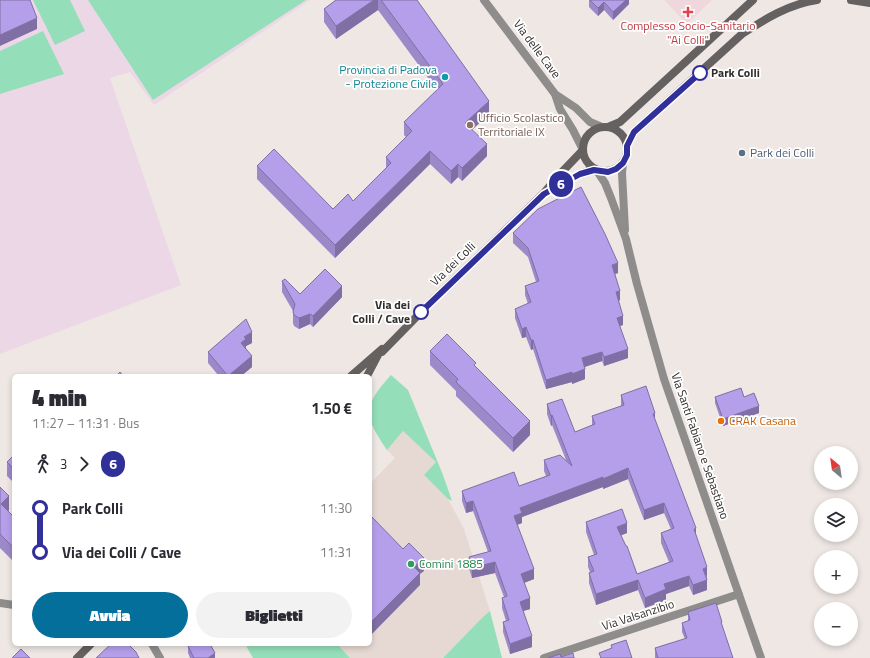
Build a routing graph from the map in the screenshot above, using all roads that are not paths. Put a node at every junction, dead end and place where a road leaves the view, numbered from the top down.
1 (484, 0) edge
2 (753, 0) edge
3 (817, 0) edge
4 (852, 0) edge
5 (870, 3) edge
6 (555, 94) junction
7 (605, 127) junction
8 (627, 146) junction
9 (582, 150) junction
10 (623, 163) junction
11 (596, 170) junction
12 (544, 194) junction
13 (626, 239) junction
14 (382, 349) junction
15 (353, 374) edge
16 (367, 374) edge
17 (739, 594) junction
18 (0, 603) edge
19 (12, 605) edge
20 (89, 646) edge
21 (153, 646) edge
22 (76, 658) edge
23 (160, 658) edge
24 (544, 658) edge
25 (761, 658) edge

1 - 6 street, Via delle Cave
2 - 7 main road, Via dei Colli
3 - 8 main road
4 - 5 main road
6 - 7 street, Via delle Cave
6 - 9 street, Via delle Cave
7 - 8 main road
7 - 9 main road, Via dei Colli
8 - 10 main road
9 - 11 main road
9 - 12 main road, Via dei Colli
10 - 11 main road, Via dei Colli
10 - 13 street, Via Santi Fabiano e Sebastiano
11 - 12 main road, Via dei Colli
11 - 13 street, Via Santi Fabiano e Sebastiano
12 - 14 main road, Via dei Colli
13 - 17 street, Via Santi Fabiano e Sebastiano
14 - 15 main road, Via dei Colli
14 - 16 main road, Via dei Colli
17 - 24 street, Via Valsanzibio
17 - 25 street, Via Santi Fabiano e Sebastiano
18 - 19 street
20 - 22 main road
21 - 23 street

